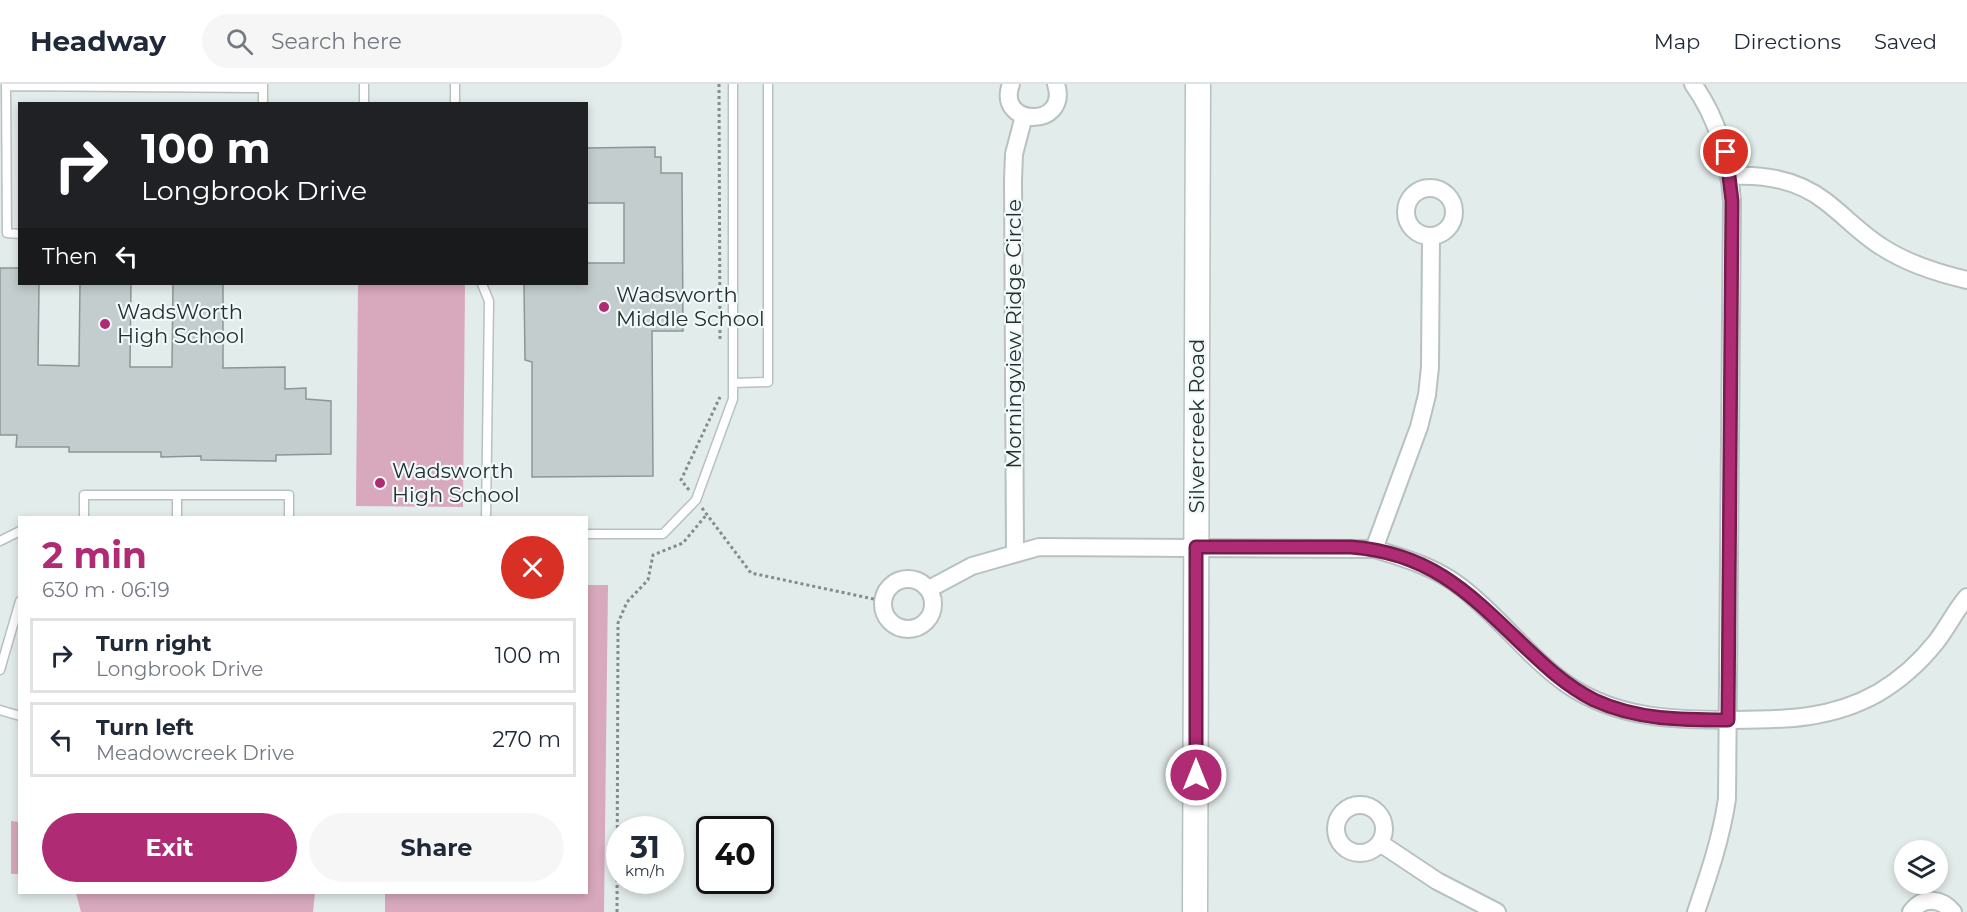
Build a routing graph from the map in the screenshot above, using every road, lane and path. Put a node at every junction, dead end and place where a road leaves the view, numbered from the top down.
1 (364, 84) edge
2 (455, 84) edge
3 (732, 84) edge
4 (768, 84) edge
5 (1011, 84) edge
6 (1056, 84) edge
7 (1198, 84) edge
8 (1693, 84) edge
9 (6, 85) edge
10 (263, 86) edge
11 (263, 102) edge
12 (364, 102) edge
13 (455, 102) edge
14 (1024, 116) junction
15 (1730, 176) junction
16 (18, 234) edge
17 (1431, 237) dead end
18 (1967, 280) edge
19 (482, 285) edge
20 (733, 383) junction
21 (177, 495) junction
22 (707, 514) dead end
23 (84, 516) edge
24 (177, 516) edge
25 (290, 516) edge
26 (486, 516) edge
27 (18, 532) edge
28 (588, 534) edge
29 (0, 541) edge
30 (1196, 547) junction
31 (1374, 549) junction
32 (1015, 552) junction
33 (929, 589) dead end
34 (1967, 597) edge
35 (18, 608) edge
36 (0, 670) edge
37 (0, 710) edge
38 (18, 715) edge
39 (1728, 720) junction
40 (1380, 843) dead end
41 (617, 912) edge
42 (1195, 912) edge
43 (1497, 912) edge
44 (1696, 912) edge
45 (1911, 912) edge
46 (1953, 912) edge

1 - 12 lane
2 - 13 lane
3 - 20 lane
4 - 20 lane
5 - 14 street
6 - 14 street
7 - 30 street, Silvercreek Road
8 - 15 street
9 - 10 lane
9 - 16 lane
10 - 11 lane
14 - 32 street, Morningview Ridge Circle
15 - 18 street
15 - 39 street
17 - 31 street
19 - 26 lane
20 - 28 lane
21 - 23 lane
21 - 24 lane
21 - 25 lane
22 - 41 path
27 - 29 lane
30 - 31 street
30 - 32 street
30 - 42 street, Silvercreek Road
31 - 39 street
32 - 33 street
34 - 39 street
35 - 36 lane
37 - 38 lane
39 - 44 street
40 - 43 street
45 - 46 street

